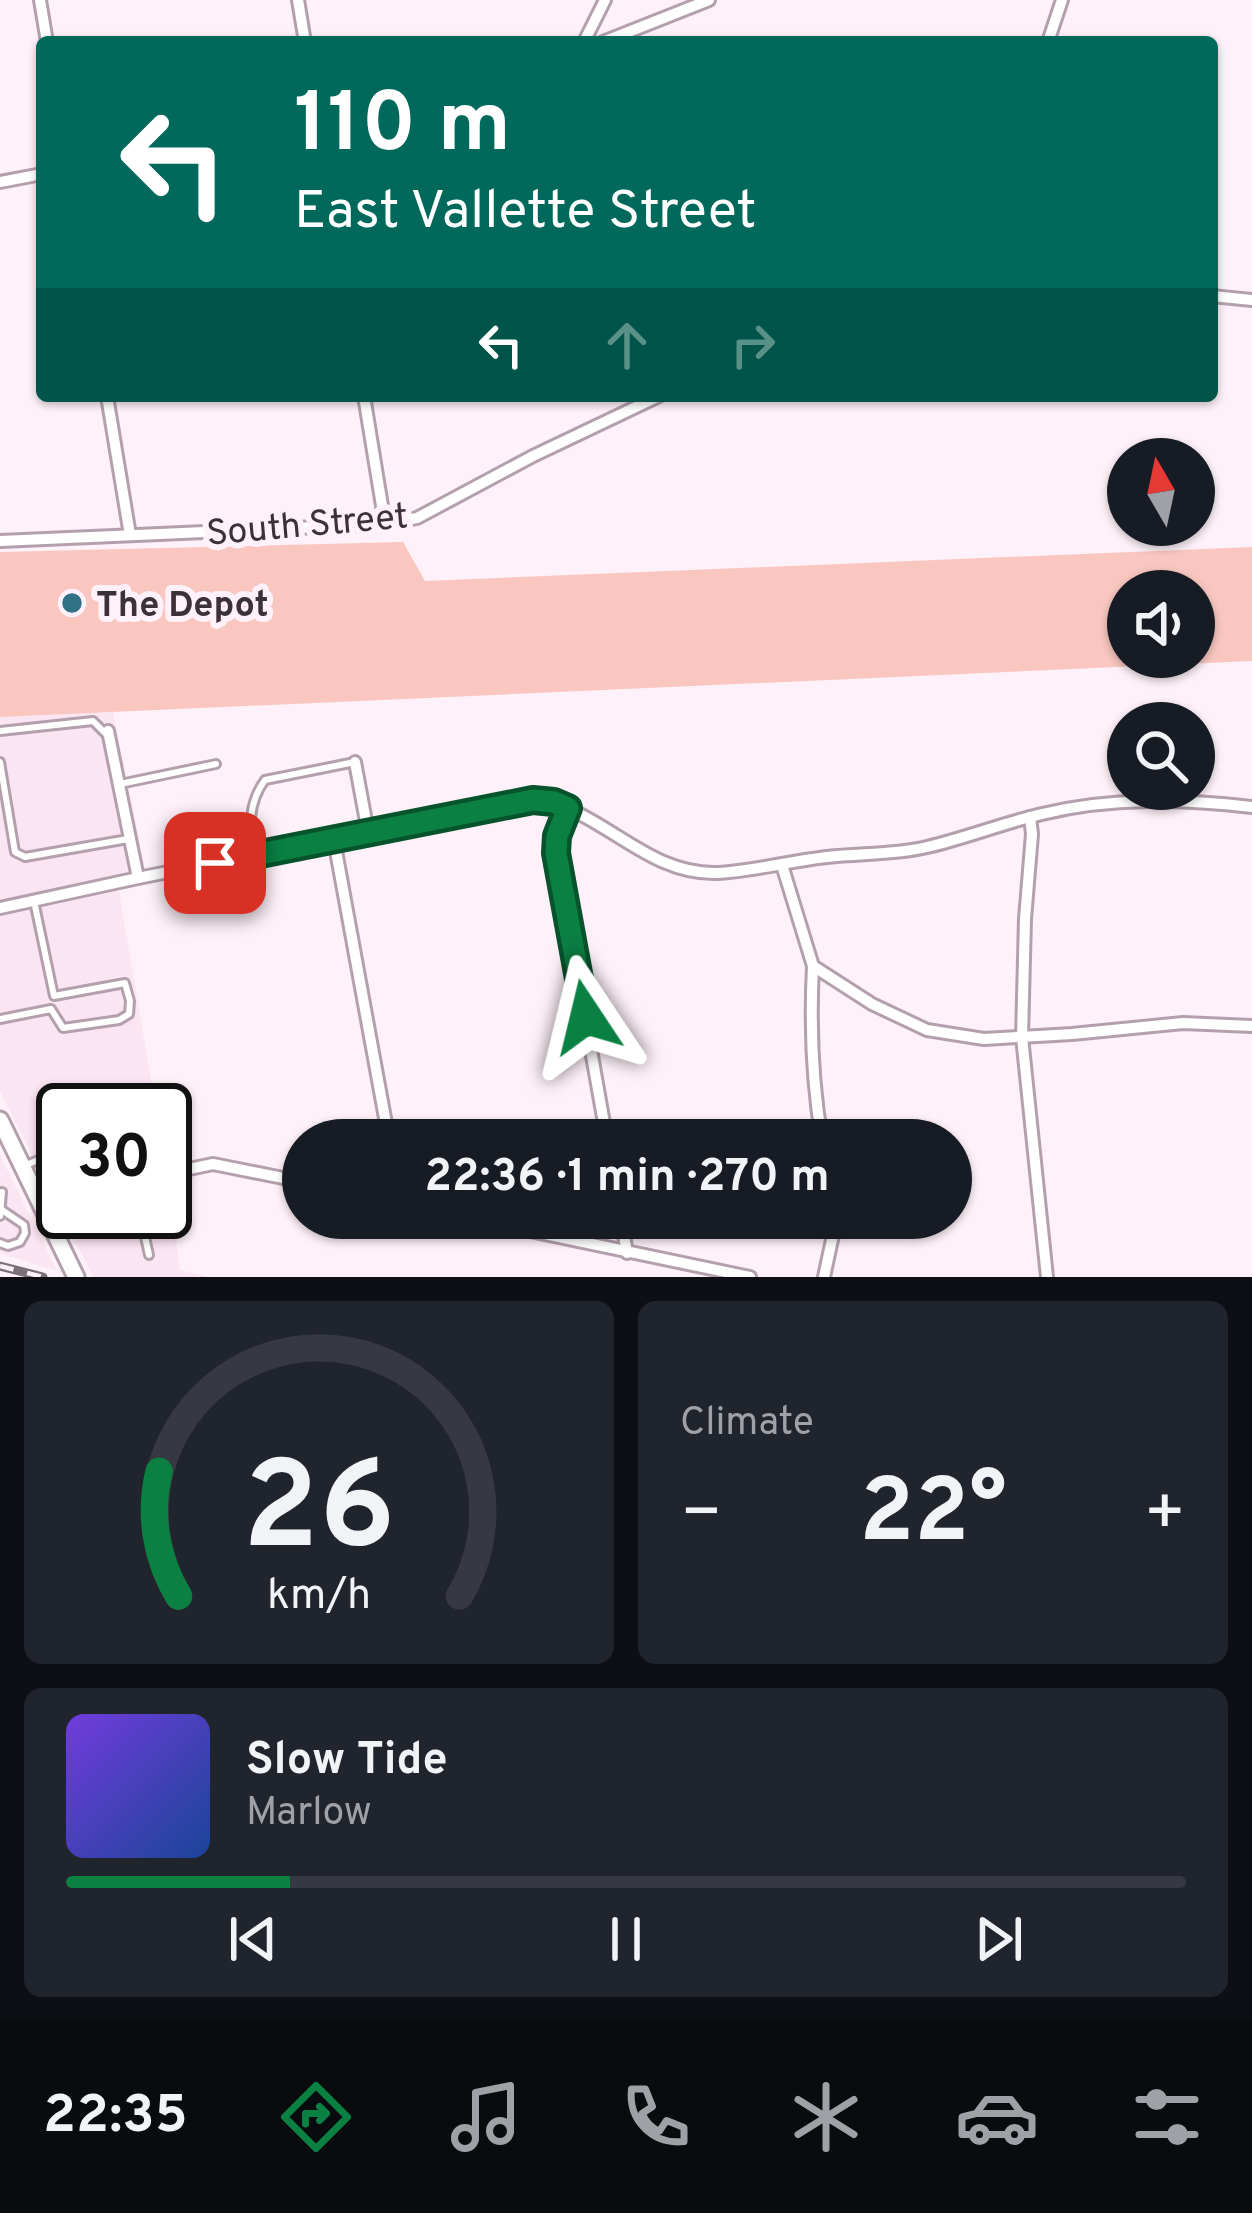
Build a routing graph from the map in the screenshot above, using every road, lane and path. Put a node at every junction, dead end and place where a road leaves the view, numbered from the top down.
1 (40, 0) edge
2 (298, 0) edge
3 (605, 0) edge
4 (710, 0) edge
5 (1062, 0) edge
6 (46, 36) edge
7 (303, 36) edge
8 (587, 36) edge
9 (618, 36) edge
10 (1050, 36) edge
11 (36, 175) edge
12 (0, 182) edge
13 (1218, 297) edge
14 (1252, 300) edge
15 (108, 402) edge
16 (365, 402) edge
17 (646, 402) edge
18 (385, 524) junction
19 (130, 536) junction
20 (0, 542) edge
21 (0, 731) edge
22 (108, 734) joint
23 (355, 762) joint
24 (0, 763) edge
25 (216, 764) dead end
26 (119, 784) junction
27 (1252, 807) edge
28 (568, 808) junction
29 (1030, 817) junction
30 (368, 832) junction
31 (130, 838) junction
32 (334, 840) junction
33 (254, 855) junction
34 (782, 865) junction
35 (138, 878) junction
36 (34, 901) junction
37 (0, 908) edge
38 (813, 966) junction
39 (54, 996) junction
40 (51, 1010) junction
41 (0, 1019) edge
42 (1252, 1025) edge
43 (1022, 1037) junction
44 (385, 1119) edge
45 (603, 1119) edge
46 (819, 1119) edge
47 (0, 1120) edge
48 (36, 1161) edge
49 (23, 1167) junction
50 (192, 1168) edge
51 (282, 1178) edge
52 (2, 1192) edge
53 (36, 1194) edge
54 (1, 1213) edge
55 (58, 1239) edge
56 (146, 1239) edge
57 (566, 1239) edge
58 (625, 1239) edge
59 (832, 1239) edge
60 (0, 1243) edge
61 (627, 1252) junction
62 (149, 1255) dead end
63 (76, 1277) edge
64 (750, 1277) edge
65 (824, 1277) edge
66 (1047, 1277) edge

1 - 6 street
2 - 7 street
3 - 8 street
4 - 9 street
5 - 10 street
11 - 12 street
13 - 14 street
15 - 19 street
16 - 18 street
17 - 18 street, South Street
18 - 19 street, South Street
19 - 20 street, South Street
21 - 22 lane
22 - 26 street
23 - 30 street
23 - 33 lane
24 - 31 lane
25 - 26 lane
26 - 31 street
27 - 29 street
28 - 30 street
28 - 34 street
28 - 45 street
29 - 34 street
29 - 43 street
30 - 32 street
31 - 35 street
32 - 33 street
32 - 44 street
33 - 35 street
34 - 38 street
35 - 36 street
36 - 37 street
36 - 39 lane
38 - 43 street
38 - 46 street
39 - 40 lane
39 - 40 lane
40 - 41 lane
42 - 43 street
43 - 66 street
47 - 49 main road
48 - 49 lane
49 - 53 main road
50 - 51 street
52 - 54 lane
54 - 60 lane
55 - 63 main road
56 - 62 lane
57 - 61 street
58 - 61 street
59 - 65 street
61 - 64 street

